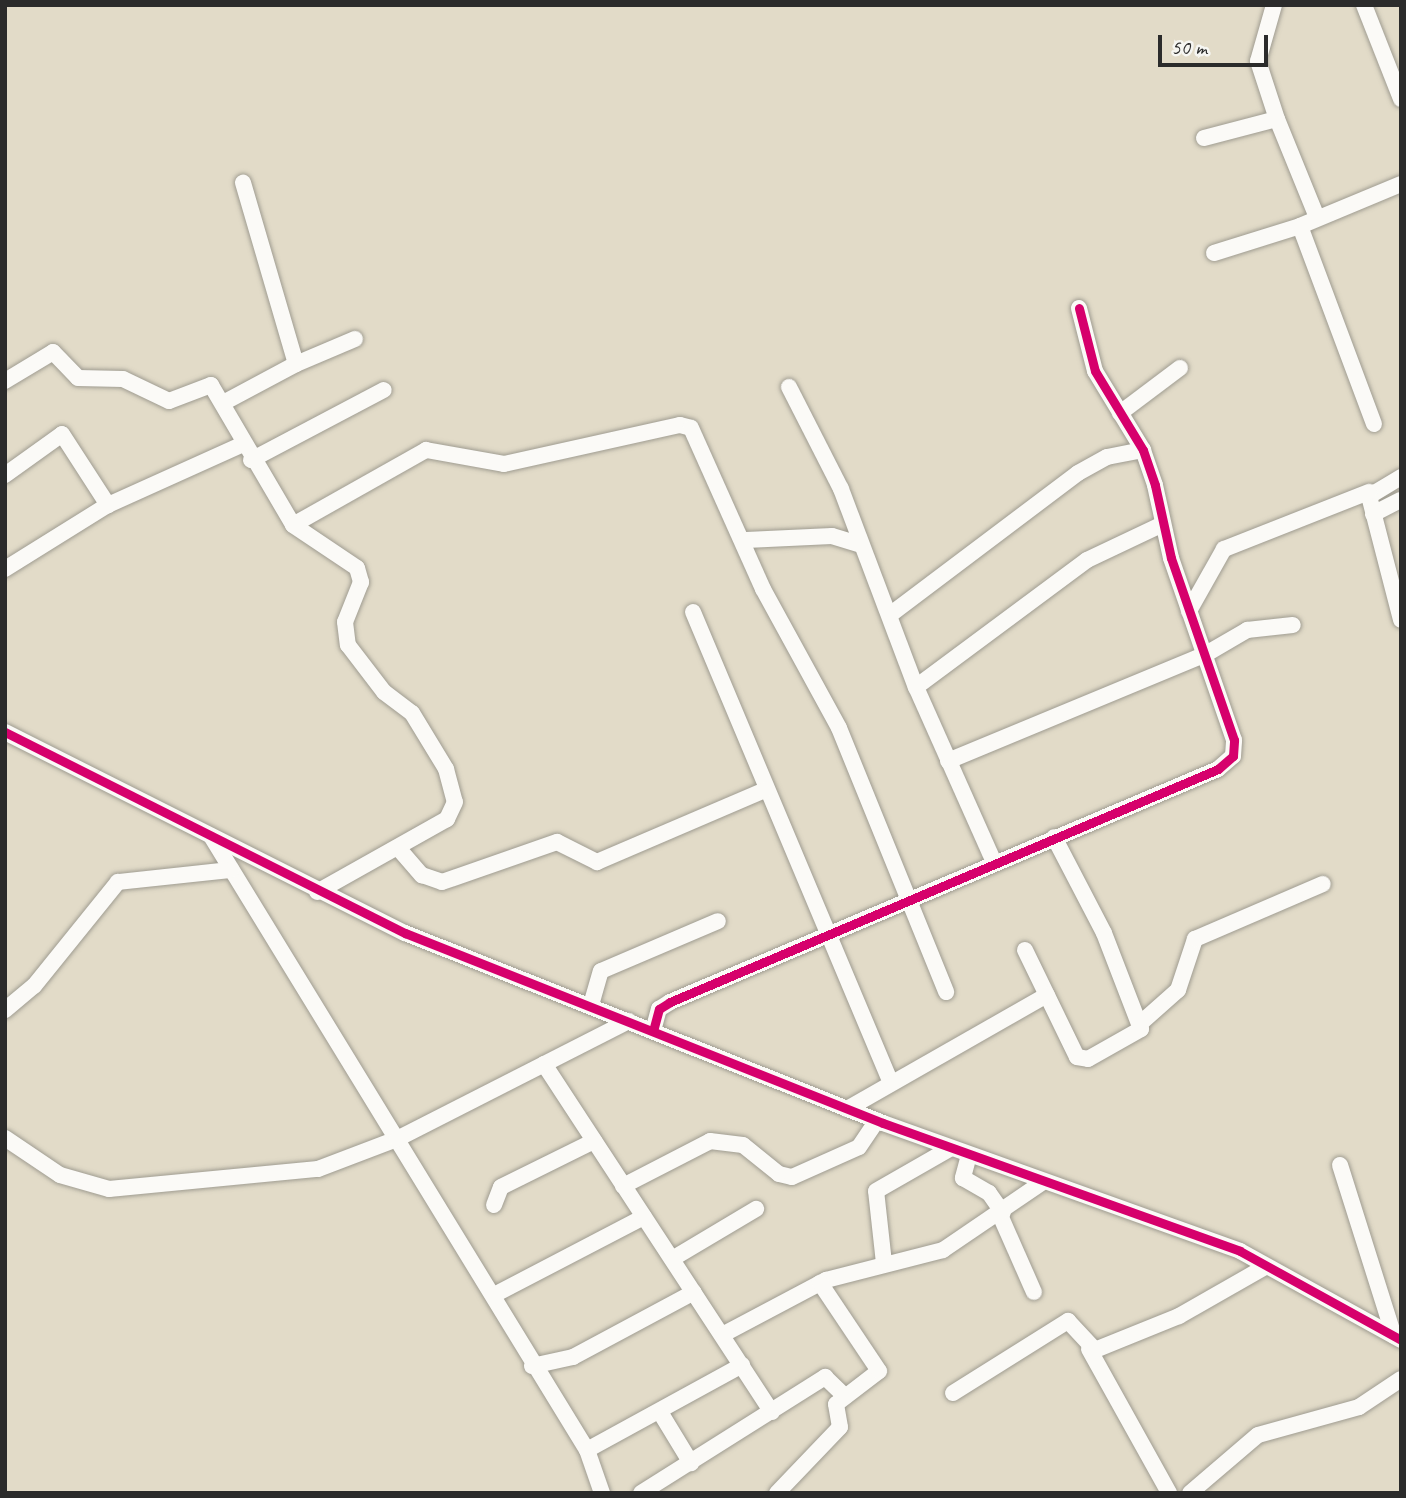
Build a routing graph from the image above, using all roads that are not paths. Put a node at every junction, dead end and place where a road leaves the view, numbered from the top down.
1 (1274, 5) edge
2 (1364, 5) edge
3 (1401, 99) edge
4 (1277, 119) junction
5 (1204, 138) dead end
6 (243, 183) dead end
7 (1401, 184) edge
8 (1316, 215) junction
9 (1300, 226) junction
10 (1214, 253) dead end
11 (1079, 308) dead end
12 (355, 339) dead end
13 (296, 364) junction
14 (1180, 368) dead end
15 (5, 381) edge
16 (789, 387) dead end
17 (384, 390) dead end
18 (223, 403) junction
19 (1120, 413) junction
20 (1374, 425) dead end
21 (241, 444) junction
22 (1143, 450) junction
23 (251, 460) junction
24 (5, 475) edge
25 (1401, 477) edge
26 (1369, 492) junction
27 (1401, 500) edge
28 (108, 505) junction
29 (1373, 514) junction
30 (1163, 524) junction
31 (293, 525) junction
32 (746, 540) junction
33 (861, 545) junction
34 (5, 569) edge
35 (1189, 611) junction
36 (693, 612) dead end
37 (891, 614) junction
38 (1401, 620) edge
39 (1293, 625) dead end
40 (1206, 654) junction
41 (916, 687) junction
42 (5, 732) edge
43 (948, 761) junction
44 (765, 790) junction
45 (211, 836) junction
46 (1054, 837) junction
47 (399, 849) junction
48 (994, 862) junction
49 (231, 870) junction
50 (1323, 884) dead end
51 (317, 892) junction
52 (908, 900) junction
53 (718, 921) dead end
54 (826, 937) junction
55 (1025, 950) dead end
56 (946, 992) dead end
57 (1047, 995) junction
58 (591, 1005) junction
59 (5, 1010) edge
60 (629, 1021) junction
61 (1143, 1021) junction
62 (653, 1031) junction
63 (544, 1064) junction
64 (891, 1083) junction
65 (848, 1109) junction
66 (877, 1120) junction
67 (5, 1138) edge
68 (397, 1139) junction
69 (594, 1141) junction
70 (951, 1148) junction
71 (969, 1154) junction
72 (1340, 1165) dead end
73 (1043, 1181) junction
74 (623, 1186) junction
75 (494, 1205) dead end
76 (756, 1209) dead end
77 (1002, 1214) junction
78 (644, 1217) junction
79 (672, 1259) junction
80 (884, 1263) junction
81 (1265, 1267) junction
82 (820, 1283) junction
83 (694, 1292) junction
84 (1034, 1293) dead end
85 (494, 1295) junction
86 (722, 1335) junction
87 (1398, 1338) edge
88 (1089, 1349) junction
89 (741, 1365) junction
90 (532, 1366) junction
91 (1401, 1379) edge
92 (953, 1393) dead end
93 (845, 1396) junction
94 (660, 1412) junction
95 (772, 1412) junction
96 (587, 1451) junction
97 (691, 1463) junction
98 (603, 1493) edge
99 (641, 1493) edge
100 (777, 1493) edge
101 (1169, 1493) edge
102 (1190, 1493) edge

1 - 4 street
2 - 3 street
4 - 5 street
4 - 8 street
6 - 13 street
7 - 8 street
8 - 9 street
9 - 10 street
9 - 20 street
11 - 19 street
12 - 13 street
13 - 18 street
14 - 19 street
15 - 18 street
16 - 33 street
17 - 23 street
18 - 21 street
19 - 22 street
21 - 23 street
21 - 28 street
22 - 30 street
22 - 37 street
23 - 31 street
24 - 28 street
25 - 26 street
26 - 29 street
26 - 35 street
27 - 29 street
28 - 34 street
29 - 38 street
30 - 35 street
30 - 41 street
31 - 32 street
31 - 47 street
32 - 33 street
32 - 52 street
33 - 37 street
35 - 40 street
36 - 44 street
37 - 41 street
39 - 40 street
40 - 43 street
40 - 46 street
41 - 43 street
42 - 45 street
43 - 48 street
44 - 47 street
44 - 54 street
45 - 49 street
45 - 51 street
46 - 48 street
46 - 61 street
47 - 51 street
48 - 52 street
49 - 59 street
49 - 68 street
50 - 61 street
51 - 58 street
52 - 54 street
52 - 56 street
53 - 58 street
54 - 62 street
54 - 64 street
55 - 57 street
57 - 61 street
57 - 64 street
58 - 60 street
60 - 62 street
60 - 63 street
62 - 65 street
63 - 68 street
63 - 69 street
64 - 65 street
65 - 66 street
66 - 70 street
66 - 74 street
67 - 68 street
68 - 85 street
69 - 74 street
69 - 75 street
70 - 71 street
70 - 80 street
71 - 73 street
71 - 77 street
72 - 87 street
73 - 77 street
73 - 81 street
74 - 78 street
76 - 79 street
77 - 80 street
77 - 84 street
78 - 79 street
78 - 85 street
79 - 83 street
80 - 82 street
81 - 87 street
81 - 88 street
82 - 86 street
82 - 93 street
83 - 86 street
83 - 90 street
85 - 90 street
86 - 89 street
88 - 92 street
88 - 101 street
89 - 94 street
89 - 95 street
90 - 96 street
91 - 102 street
93 - 95 street
93 - 100 street
94 - 96 street
94 - 97 street
95 - 97 street
96 - 98 street
97 - 99 street

